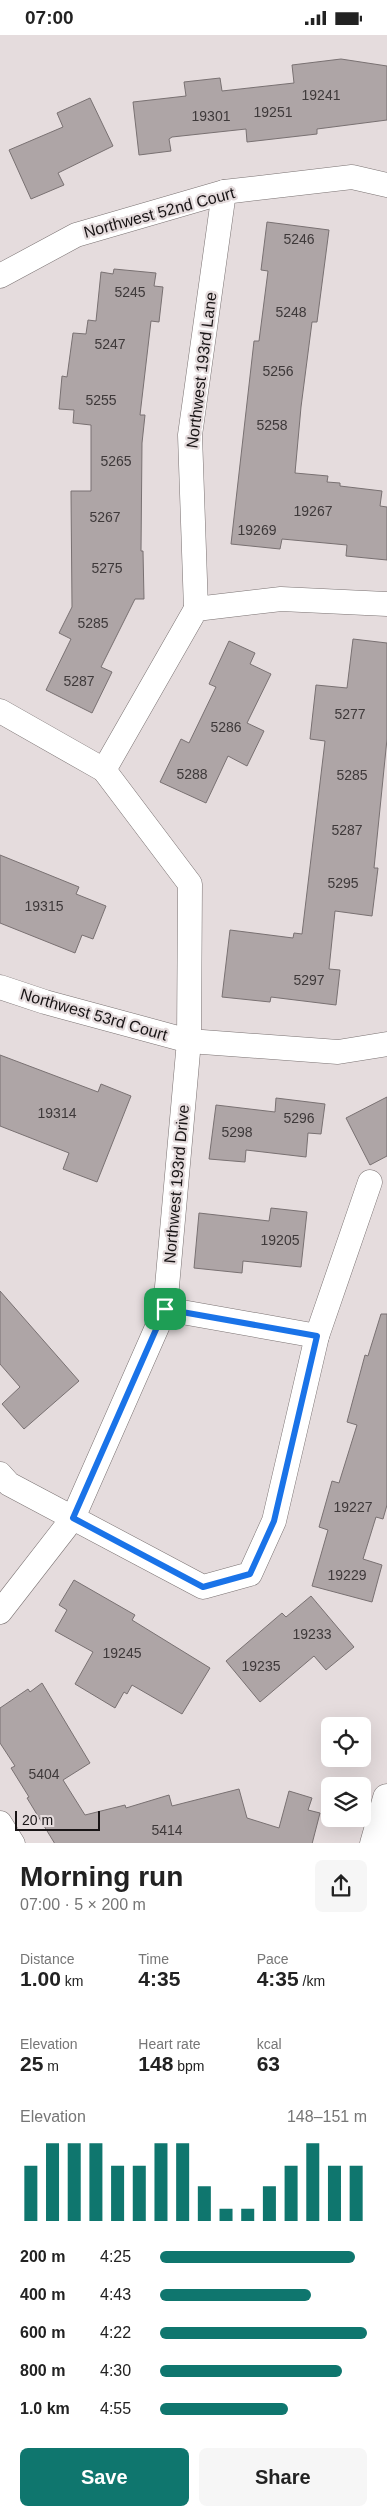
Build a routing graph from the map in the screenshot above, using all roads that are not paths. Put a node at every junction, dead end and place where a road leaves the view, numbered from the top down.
1 (387, 185) edge
2 (224, 192) junction
3 (0, 276) edge
4 (387, 604) edge
5 (196, 609) junction
6 (0, 711) edge
7 (104, 770) junction
8 (0, 987) edge
9 (189, 1041) junction
10 (387, 1044) edge
11 (370, 1182) dead end
12 (165, 1309) junction
13 (317, 1336) junction
14 (0, 1474) edge
15 (73, 1518) junction
16 (0, 1613) edge
17 (387, 1798) edge
18 (0, 1823) edge
19 (13, 1843) edge
20 (374, 1843) edge

1 - 2 street, Northwest 52nd Court
2 - 3 street, Northwest 52nd Court
2 - 5 street, Northwest 193rd Lane
4 - 5 street
5 - 7 street
6 - 7 street
7 - 9 street, Northwest 193rd Drive
8 - 9 street, Northwest 53rd Court
9 - 10 street, Northwest 53rd Court
9 - 12 street, Northwest 193rd Drive
11 - 13 street
12 - 13 street
12 - 15 street, Northwest 193rd Drive
13 - 15 street
14 - 15 street
15 - 16 street, Northwest 193rd Drive
17 - 20 street
18 - 19 street

